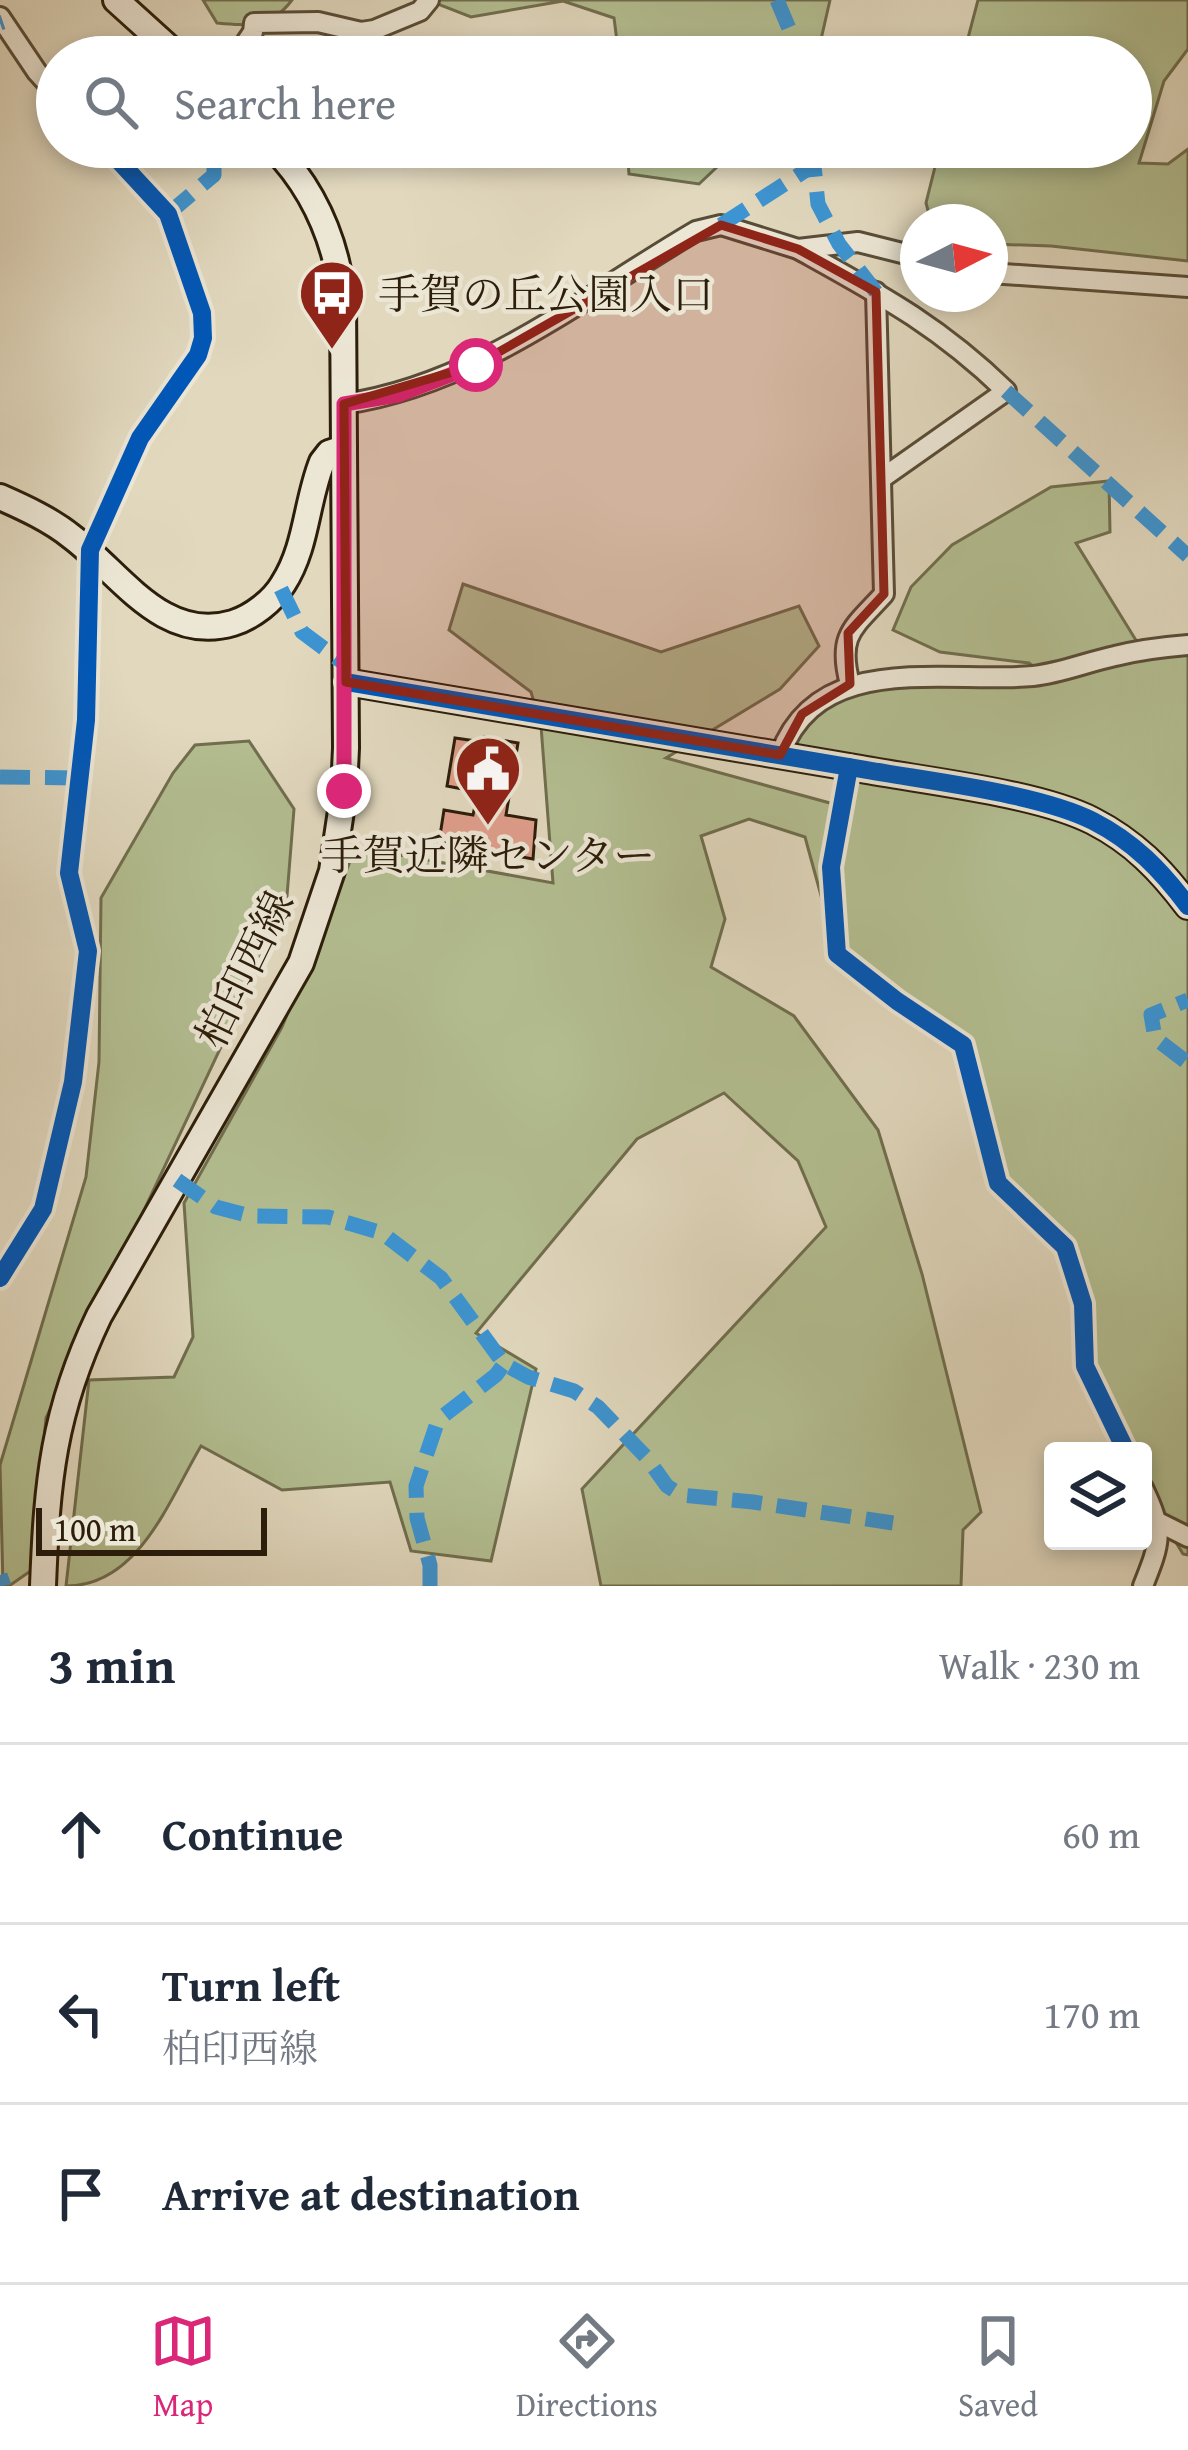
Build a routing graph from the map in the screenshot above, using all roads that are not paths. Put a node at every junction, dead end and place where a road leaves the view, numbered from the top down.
1 (116, 0) edge
2 (429, 0) edge
3 (248, 1) edge
4 (0, 17) edge
5 (254, 23) junction
6 (156, 36) edge
7 (247, 36) edge
8 (36, 71) edge
9 (125, 168) edge
10 (291, 168) edge
11 (798, 249) junction
12 (900, 252) edge
13 (1008, 274) edge
14 (1188, 287) edge
15 (876, 292) junction
16 (344, 404) junction
17 (344, 448) junction
18 (881, 478) junction
19 (0, 497) edge
20 (90, 550) junction
21 (1188, 645) edge
22 (346, 682) junction
23 (850, 684) junction
24 (779, 755) junction
25 (849, 767) junction
26 (1188, 906) edge
27 (0, 1278) edge
28 (1122, 1442) edge
29 (1152, 1507) edge
30 (1160, 1523) junction
31 (1188, 1537) edge
32 (43, 1586) edge
33 (1143, 1586) edge

1 - 6 main road
2 - 5 street
3 - 5 street
4 - 8 street
5 - 7 street
9 - 20 street
10 - 16 main road, 柏印西線
11 - 12 street
11 - 15 street
11 - 16 street
13 - 14 street
15 - 18 street
15 - 18 street
16 - 17 main road, 柏印西線
17 - 20 main road
17 - 22 main road, 柏印西線
18 - 23 street
19 - 20 main road
20 - 27 street
21 - 23 street
22 - 24 main road
22 - 32 main road, 柏印西線
23 - 24 street
24 - 25 main road
25 - 26 main road
25 - 28 street
29 - 30 street
30 - 31 street
30 - 33 street

